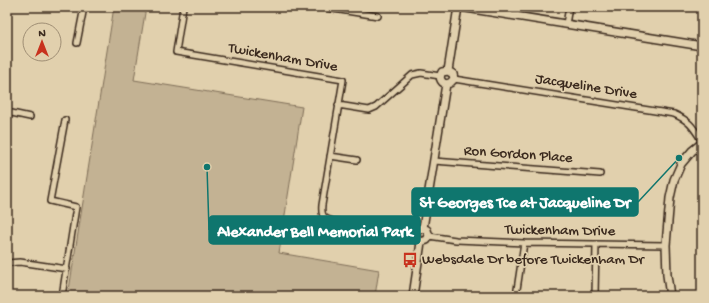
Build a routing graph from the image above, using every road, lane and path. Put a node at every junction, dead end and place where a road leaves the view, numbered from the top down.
1 (84, 7) edge
2 (183, 7) edge
3 (321, 7) edge
4 (459, 7) edge
5 (569, 7) edge
6 (378, 16) dead end
7 (566, 24) junction
8 (77, 43) dead end
9 (702, 46) edge
10 (448, 71) junction
11 (440, 76) junction
12 (454, 79) junction
13 (446, 84) junction
14 (338, 105) junction
15 (7, 112) edge
16 (30, 117) dead end
17 (65, 120) dead end
18 (702, 142) edge
19 (330, 156) junction
20 (357, 160) dead end
21 (434, 161) junction
22 (600, 174) dead end
23 (324, 217) junction
24 (318, 224) dead end
25 (424, 228) junction
26 (416, 234) junction
27 (429, 236) junction
28 (421, 242) junction
29 (524, 243) junction
30 (596, 244) junction
31 (666, 245) junction
32 (7, 263) edge
33 (67, 269) junction
34 (62, 296) edge
35 (413, 296) edge
36 (516, 296) edge
37 (595, 296) edge
38 (670, 296) edge

1 - 8 street
2 - 14 street, Twickenham Drive
3 - 6 street
4 - 7 street
4 - 10 street
5 - 7 street
7 - 9 street
10 - 11 street
10 - 12 street
11 - 13 street
11 - 14 street
12 - 13 street
12 - 18 street, Jacqueline Drive
13 - 21 street
14 - 19 street, Twickenham Drive
15 - 16 street
17 - 33 street
18 - 31 street
19 - 20 street
19 - 23 street, Twickenham Drive
21 - 22 street, Ron Gordon Place
21 - 25 street
23 - 24 street
23 - 26 street
25 - 26 street
25 - 27 street
26 - 28 street
27 - 28 street
27 - 29 street, Twickenham Drive
28 - 35 street
29 - 30 street, Twickenham Drive
29 - 36 street
30 - 31 street, Twickenham Drive
30 - 37 street
31 - 38 street
32 - 33 street
33 - 34 street

